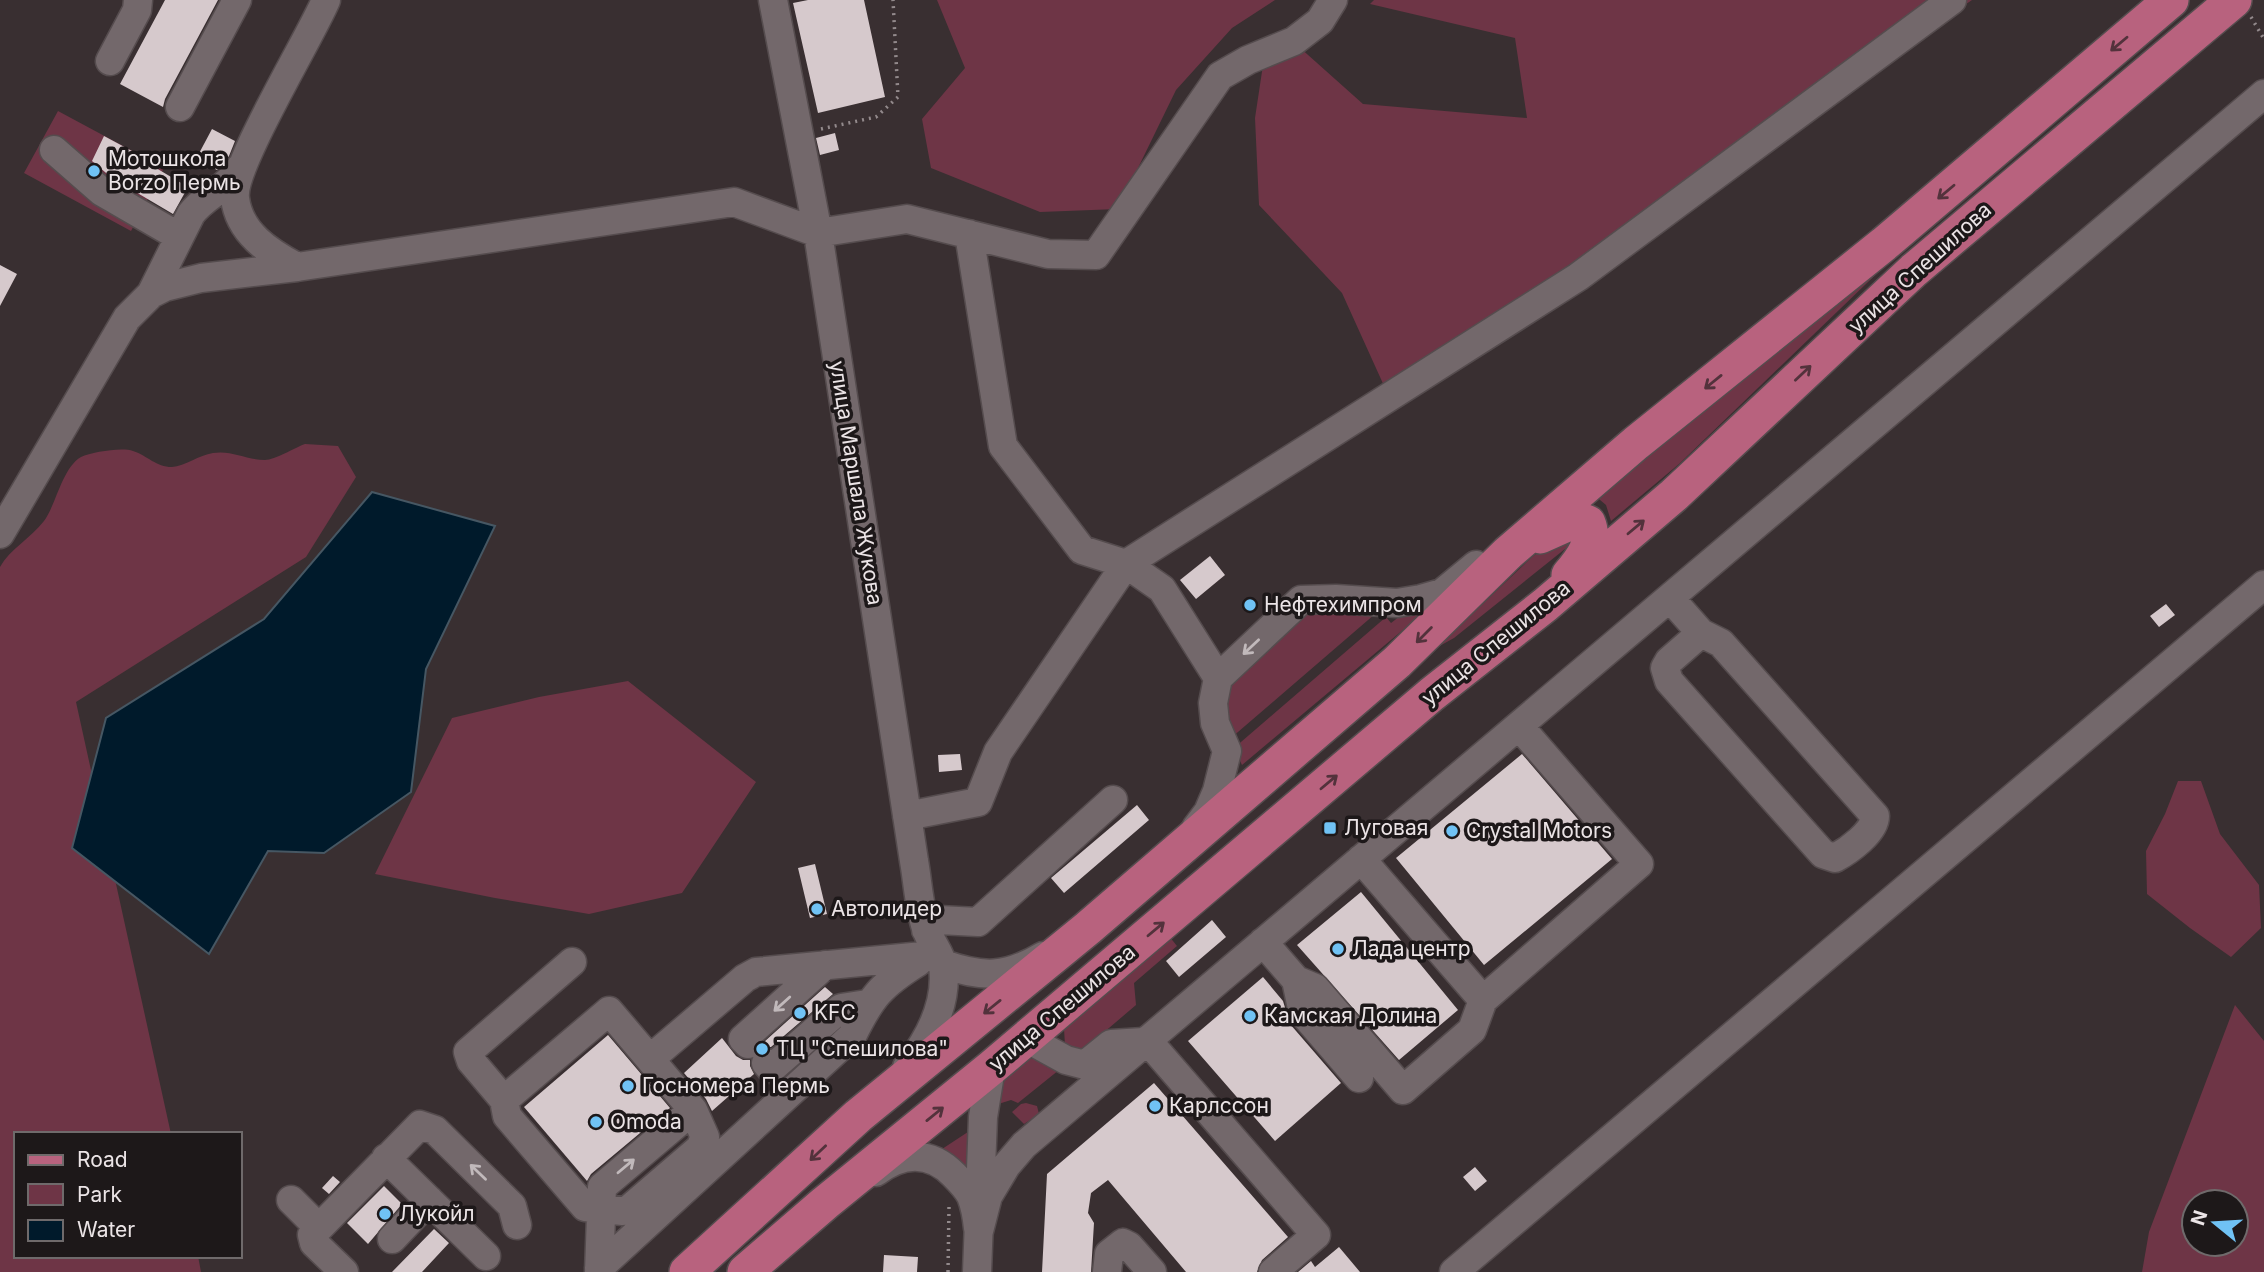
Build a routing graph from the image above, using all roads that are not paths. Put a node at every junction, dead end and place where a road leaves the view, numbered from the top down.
1 (138, 0) edge
2 (237, 0) edge
3 (326, 0) edge
4 (773, 0) edge
5 (1333, 0) edge
6 (1952, 0) edge
7 (2171, 0) edge
8 (2242, 8) edge
9 (110, 61) dead end
10 (2264, 94) edge
11 (180, 107) dead end
12 (54, 150) dead end
13 (242, 166) junction
14 (818, 233) junction
15 (969, 234) junction
16 (178, 236) junction
17 (297, 267) junction
18 (151, 293) junction
19 (1, 532) edge
20 (1508, 553) junction
21 (1126, 564) junction
22 (2264, 585) edge
23 (1670, 598) junction
24 (1545, 605) junction
25 (1701, 633) junction
26 (1218, 678) junction
27 (1519, 726) junction
28 (1113, 800) dead end
29 (907, 816) junction
30 (1184, 845) junction
31 (1361, 859) junction
32 (1088, 928) junction
33 (1263, 942) junction
34 (931, 953) junction
35 (572, 962) dead end
36 (825, 965) junction
37 (1296, 980) junction
38 (1483, 999) junction
39 (867, 1004) junction
40 (1027, 1038) junction
41 (1146, 1041) junction
42 (650, 1059) junction
43 (991, 1068) junction
44 (1359, 1078) dead end
45 (504, 1100) junction
46 (858, 1116) junction
47 (983, 1116) junction
48 (1024, 1144) junction
49 (386, 1158) junction
50 (292, 1200) dead end
51 (429, 1200) junction
52 (825, 1203) junction
53 (601, 1209) junction
54 (517, 1225) dead end
55 (318, 1227) junction
56 (979, 1231) junction
57 (392, 1239) dead end
58 (486, 1256) dead end
59 (599, 1270) edge
60 (344, 1272) edge
61 (687, 1272) edge
62 (745, 1272) edge
63 (773, 1272) edge
64 (977, 1272) edge
65 (1107, 1272) edge
66 (1152, 1272) edge
67 (1273, 1272) edge
68 (1454, 1272) edge

1 - 9 street
2 - 11 street
3 - 13 street
4 - 14 street, улица Маршала Жукова
5 - 15 street
6 - 21 street
7 -> 20 main road, улица Спешилова
24 -> 8 main road, улица Спешилова
10 - 23 street
12 - 16 street
13 - 16 street
13 - 17 street
14 - 15 street
14 - 17 street
14 - 29 street, улица Маршала Жукова
15 - 21 street
16 - 18 street
17 - 18 street
18 - 19 street
20 - 24 main road
20 -> 26 street
20 -> 30 main road, улица Спешилова
21 - 26 street
21 - 29 street
22 - 68 street
23 - 25 street
23 - 27 street
40 -> 24 main road, улица Спешилова
25 - 25 street
26 - 30 street
27 - 31 street
27 - 38 street
28 - 34 street
29 - 34 street, улица Маршала Жукова
30 - 32 main road, улица Спешилова
31 - 33 street
31 - 38 street
32 - 34 street
32 -> 46 main road, улица Спешилова
33 - 37 street
33 - 41 street
34 - 36 street
34 - 39 street
34 - 46 street, улица Маршала Жукова
35 - 45 street
36 -> 39 street
36 - 42 street
37 - 38 street
37 - 44 street
39 - 59 street
40 - 41 street
40 - 43 main road, улица Спешилова
41 - 48 street
41 - 67 street
42 - 45 street
53 -> 42 street
43 - 47 street
52 -> 43 main road, улица Спешилова
45 - 53 street
46 -> 61 main road, улица Спешилова
47 - 48 street
47 - 56 street
48 - 56 street
49 - 51 street
54 -> 49 street
49 - 55 street
50 - 55 street
51 - 57 street
51 - 58 street
52 - 56 street
52 - 62 main road, улица Спешилова
52 - 63 street
53 - 59 street
55 - 60 street
56 - 64 street
65 - 66 street

